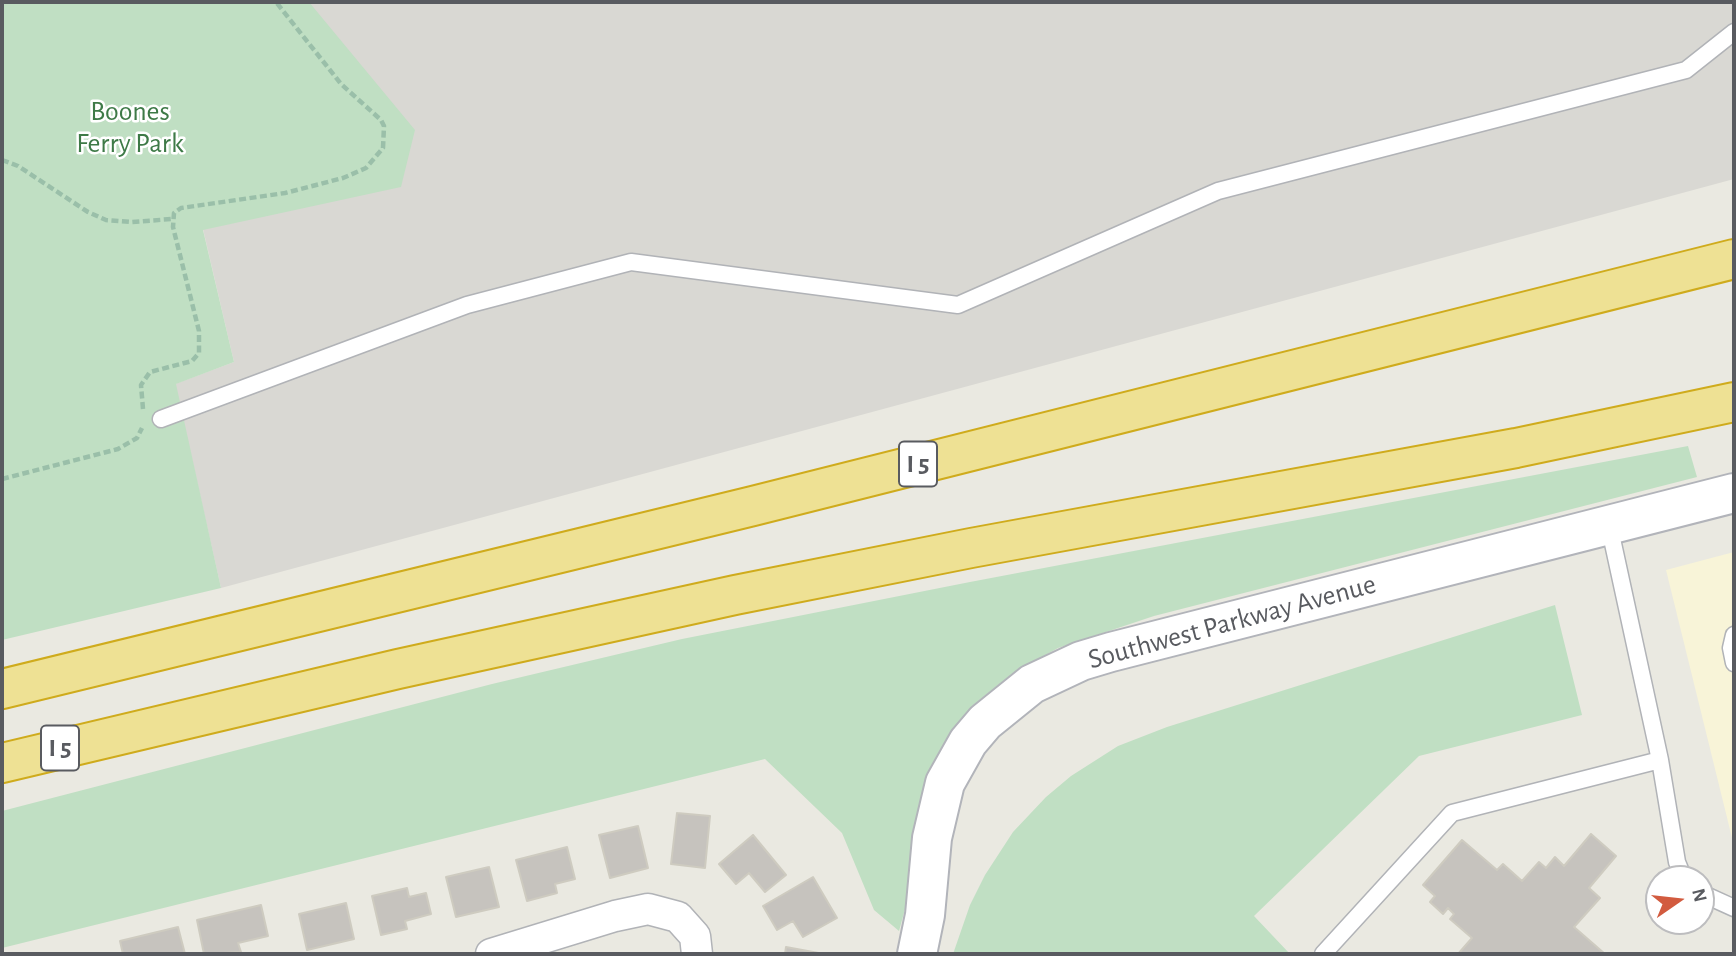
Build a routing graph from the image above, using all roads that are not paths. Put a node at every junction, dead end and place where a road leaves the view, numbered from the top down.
1 (1734, 32) edge
2 (1734, 259) edge
3 (1734, 402) edge
4 (161, 419) dead end
5 (1734, 493) edge
6 (1609, 524) junction
7 (1734, 635) edge
8 (1734, 663) edge
9 (2, 689) edge
10 (1660, 760) junction
11 (2, 763) edge
12 (1677, 865) edge
13 (1715, 899) edge
14 (1734, 908) edge
15 (491, 954) edge
16 (697, 954) edge
17 (917, 954) edge
18 (1323, 954) edge

1 - 4 lane
2 - 9 highway, I 5
3 - 11 highway, I 5
5 - 6 street, Southwest Parkway Avenue
6 - 10 lane
6 - 17 street, Southwest Parkway Avenue
7 - 8 lane
10 - 12 lane
10 - 18 lane
13 - 14 lane
15 - 16 street

